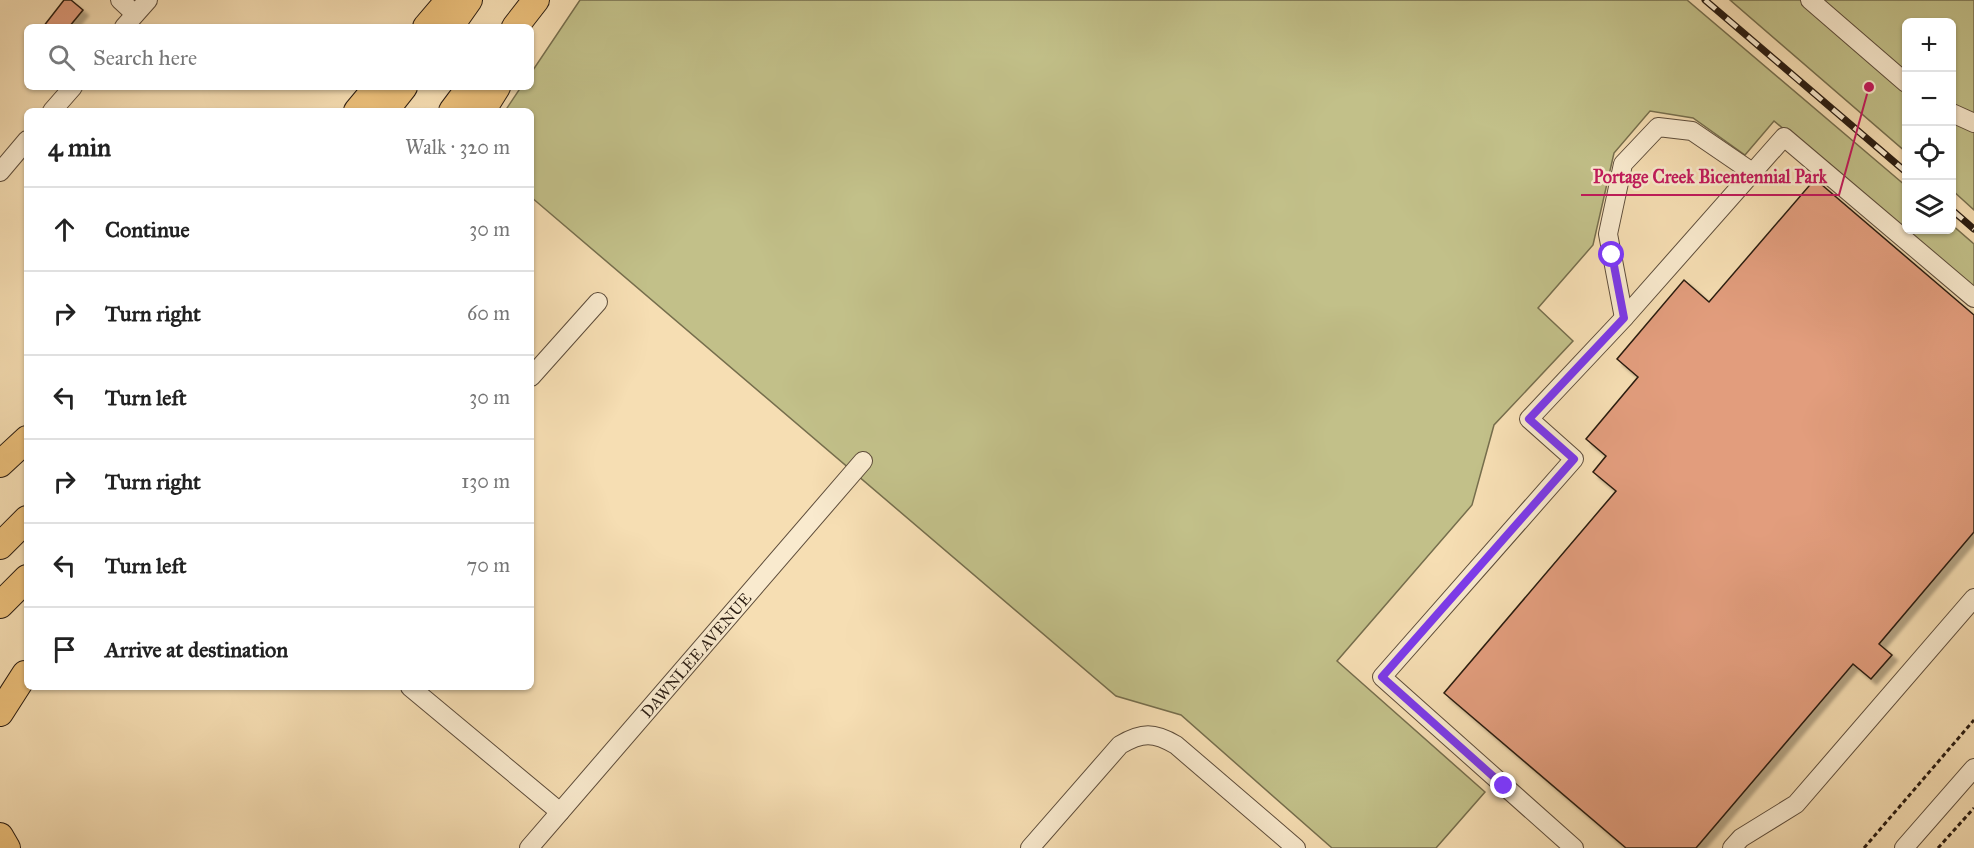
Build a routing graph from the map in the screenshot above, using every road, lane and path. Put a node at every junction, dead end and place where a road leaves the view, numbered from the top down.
1 (120, 0) edge
2 (148, 0) edge
3 (449, 0) edge
4 (469, 0) edge
5 (536, 0) edge
6 (544, 0) edge
7 (1810, 0) edge
8 (130, 21) edge
9 (429, 24) edge
10 (452, 24) edge
11 (517, 24) edge
12 (532, 24) edge
13 (1902, 80) edge
14 (70, 90) edge
15 (374, 90) edge
16 (402, 90) edge
17 (468, 90) edge
18 (495, 90) edge
19 (55, 108) edge
20 (359, 108) edge
21 (387, 108) edge
22 (454, 108) edge
23 (484, 108) edge
24 (1956, 115) edge
25 (1974, 123) edge
26 (24, 144) edge
27 (0, 172) edge
28 (1752, 172) junction
29 (1974, 298) edge
30 (598, 302) dead end
31 (1624, 318) junction
32 (534, 374) edge
33 (24, 442) edge
34 (863, 461) dead end
35 (0, 464) edge
36 (24, 522) edge
37 (0, 546) edge
38 (24, 581) edge
39 (1974, 598) edge
40 (0, 605) edge
41 (24, 675) edge
42 (24, 676) edge
43 (414, 690) edge
44 (0, 698) edge
45 (0, 713) edge
46 (1974, 720) edge
47 (1974, 768) edge
48 (1974, 808) edge
49 (560, 812) junction
50 (0, 836) edge
51 (7, 848) edge
52 (529, 848) edge
53 (1029, 848) edge
54 (1296, 848) edge
55 (1574, 848) edge
56 (1732, 848) edge
57 (1864, 848) edge
58 (1904, 848) edge
59 (1938, 848) edge

1 - 8 street
2 - 8 street
3 - 9 highway
4 - 10 highway
5 - 11 highway
6 - 12 highway
7 - 13 street
14 - 19 street
15 - 20 highway
16 - 21 highway
17 - 22 highway
18 - 23 highway
24 - 25 street
26 - 27 street
28 - 29 street
28 - 31 street
28 - 31 street
30 - 32 street
31 - 55 street
33 - 35 highway
34 - 49 street, DAWNLEE AVENUE
36 - 37 highway
38 - 40 highway
39 - 56 street
41 - 44 highway
42 - 45 highway
43 - 49 street
46 - 57 path
47 - 58 street
48 - 59 path
49 - 52 street, DAWNLEE AVENUE
50 - 51 highway
53 - 54 street

